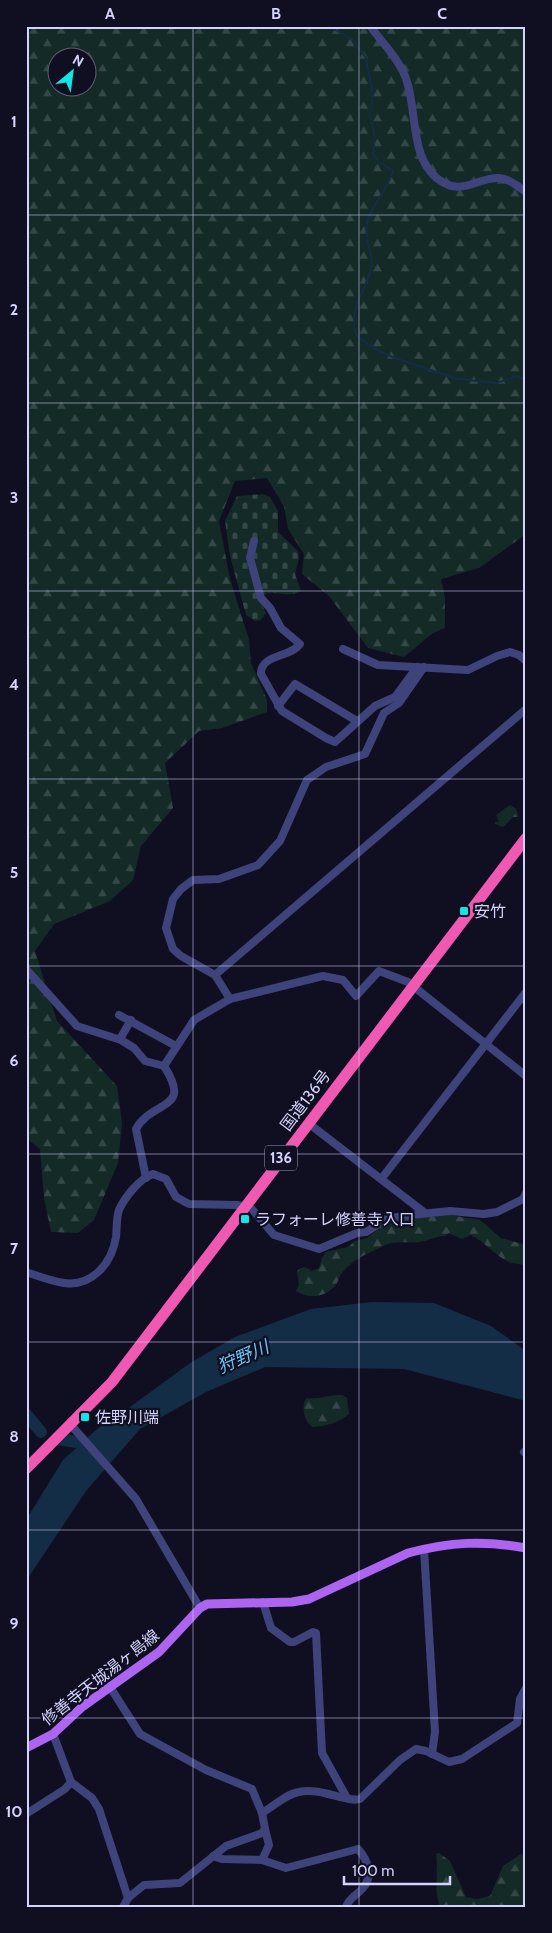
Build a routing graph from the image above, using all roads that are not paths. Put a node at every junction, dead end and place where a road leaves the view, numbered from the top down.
1 (370, 26) edge
2 (526, 192) edge
3 (254, 541) dead end
4 (343, 649) dead end
5 (526, 661) edge
6 (420, 667) junction
7 (278, 706) junction
8 (526, 709) edge
9 (357, 721) junction
10 (526, 838) edge
11 (26, 969) edge
12 (215, 975) junction
13 (412, 986) junction
14 (526, 992) edge
15 (230, 999) junction
16 (119, 1015) dead end
17 (131, 1020) junction
18 (120, 1039) junction
19 (485, 1045) junction
20 (176, 1046) junction
21 (164, 1066) junction
22 (526, 1076) edge
23 (308, 1123) junction
24 (146, 1178) junction
25 (382, 1178) junction
26 (525, 1198) edge
27 (245, 1206) junction
28 (425, 1213) junction
29 (26, 1272) edge
30 (72, 1426) junction
31 (26, 1468) edge
32 (525, 1545) edge
33 (424, 1549) junction
34 (263, 1602) junction
35 (200, 1608) junction
36 (110, 1687) junction
37 (526, 1688) edge
38 (53, 1734) junction
39 (26, 1748) edge
40 (432, 1754) junction
41 (71, 1782) junction
42 (347, 1798) junction
43 (262, 1813) junction
44 (26, 1814) edge
45 (265, 1829) junction
46 (213, 1856) junction
47 (262, 1860) junction
48 (128, 1898) junction
49 (123, 1907) edge
50 (346, 1907) edge

1 - 2 street
3 - 7 street
4 - 6 street
5 - 6 street
6 - 9 street
6 - 12 street
7 - 9 street
7 - 9 street
8 - 12 street
10 - 13 highway, 国道136号 / 136
11 - 18 street
12 - 15 street
13 - 15 street
13 - 19 street
13 - 23 highway, 国道136号 / 136
14 - 19 street
15 - 20 street
16 - 17 street
17 - 18 street
17 - 20 street
18 - 21 street
19 - 22 street
19 - 25 street
20 - 21 street
21 - 24 street
23 - 25 street
23 - 27 highway, 国道136号 / 136
24 - 27 street
24 - 29 street
25 - 28 street
26 - 28 street
27 - 28 street
27 - 30 highway, 国道136号 / 136
30 - 31 highway, 国道136号 / 136
30 - 35 street
32 - 33 main road
33 - 34 main road
33 - 40 street
34 - 35 main road
34 - 42 street
35 - 36 main road, 修善寺天城湯ヶ島線
36 - 38 main road, 修善寺天城湯ヶ島線
36 - 43 street
37 - 40 street
38 - 39 main road, 修善寺天城湯ヶ島線
38 - 41 street
40 - 42 street
41 - 44 street
41 - 48 street
42 - 43 street
43 - 45 street
45 - 46 street
45 - 47 street
46 - 47 street
46 - 48 street
47 - 50 street
48 - 49 street

